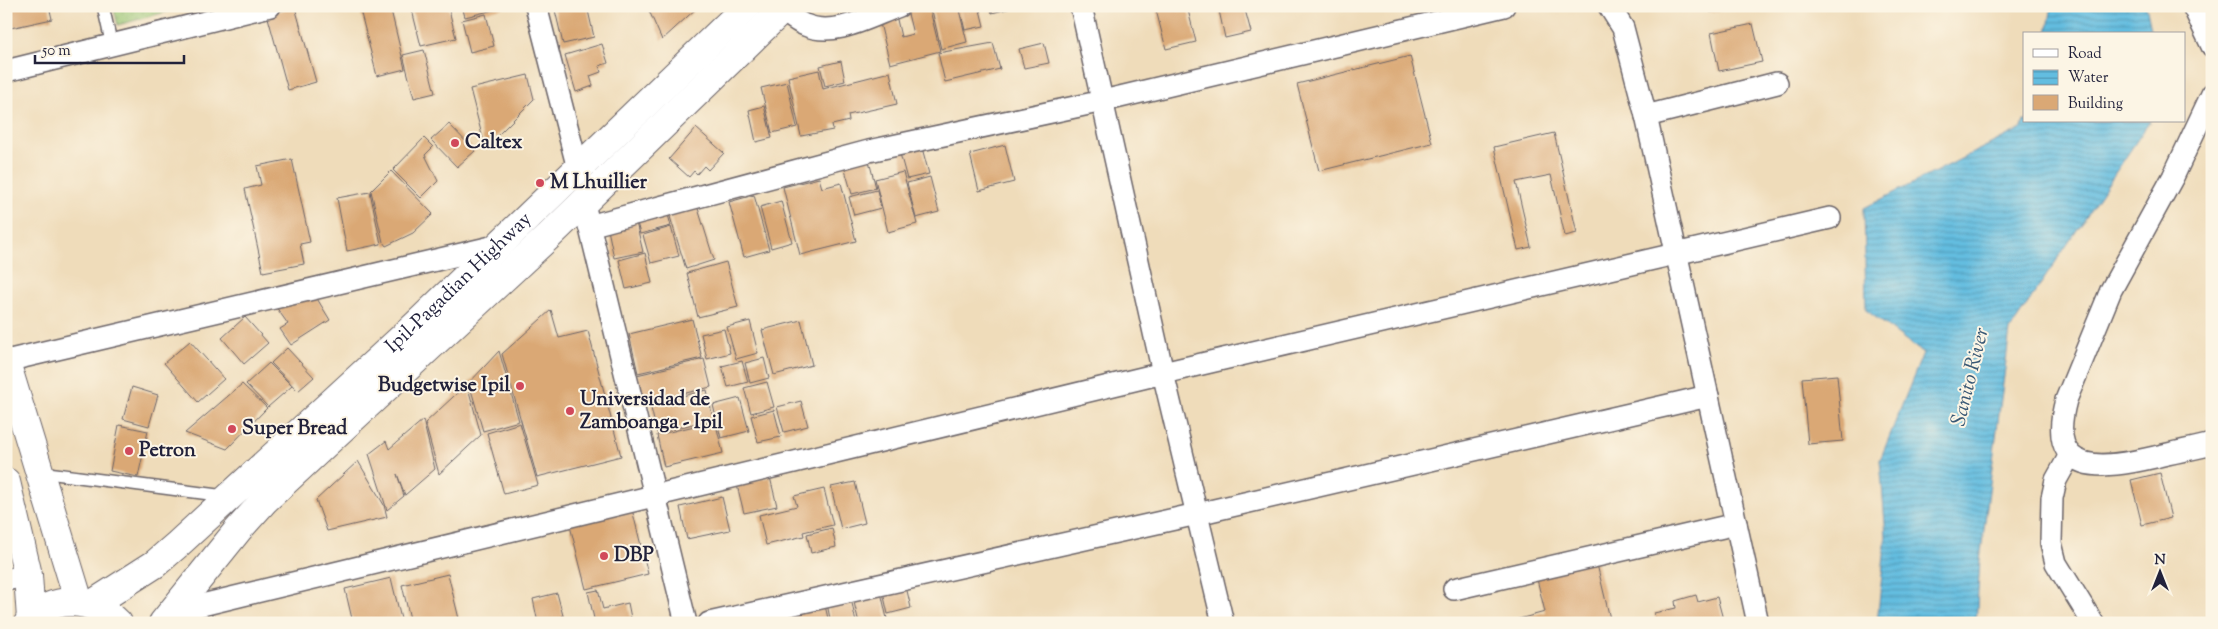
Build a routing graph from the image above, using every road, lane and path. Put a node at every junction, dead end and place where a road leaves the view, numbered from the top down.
1 (103, 6) edge
2 (270, 6) edge
3 (536, 6) edge
4 (747, 6) edge
5 (899, 6) edge
6 (1081, 6) edge
7 (1504, 6) edge
8 (1609, 6) edge
9 (2193, 6) edge
10 (784, 8) edge
11 (112, 46) junction
12 (2212, 46) edge
13 (6, 71) edge
14 (1777, 83) dead end
15 (2212, 94) edge
16 (1102, 102) junction
17 (1646, 116) junction
18 (578, 169) junction
19 (586, 214) junction
20 (1830, 218) dead end
21 (550, 235) junction
22 (501, 245) junction
23 (1675, 254) junction
24 (6, 361) edge
25 (1163, 373) junction
26 (1708, 396) junction
27 (310, 440) junction
28 (2212, 444) edge
29 (2070, 455) junction
30 (39, 472) junction
31 (6, 482) edge
32 (656, 495) junction
33 (229, 496) junction
34 (1197, 514) junction
35 (1736, 524) junction
36 (17, 577) edge
37 (1454, 589) dead end
38 (85, 603) junction
39 (168, 618) edge
40 (30, 621) edge
41 (118, 623) edge
42 (686, 623) edge
43 (709, 623) edge
44 (1223, 623) edge
45 (1758, 623) edge
46 (2093, 623) edge

1 - 11 lane
2 - 11 street
3 - 18 street
4 - 18 main road, Ipil-Pagadian Highway
5 - 10 street
6 - 16 street
7 - 16 street
8 - 17 street
9 - 12 street
10 - 19 main road
11 - 13 street
14 - 17 street
15 - 29 street
16 - 19 street
16 - 25 street
17 - 23 street
18 - 22 main road, Ipil-Pagadian Highway
19 - 21 main road
19 - 32 street
20 - 23 street
21 - 22 street
21 - 27 main road
22 - 24 street
22 - 27 main road, Ipil-Pagadian Highway
23 - 25 street
23 - 26 street
24 - 30 main road
25 - 32 street
25 - 34 street
26 - 34 street
26 - 35 street
27 - 33 main road, Ipil-Pagadian Highway
27 - 39 main road
28 - 29 street
29 - 46 street
30 - 33 lane
30 - 38 main road
31 - 36 main road
32 - 39 street
32 - 42 street
33 - 38 main road, Ipil-Pagadian Highway
34 - 43 street
34 - 44 street
35 - 37 street
35 - 45 street
36 - 40 main road
38 - 40 main road
38 - 41 main road

